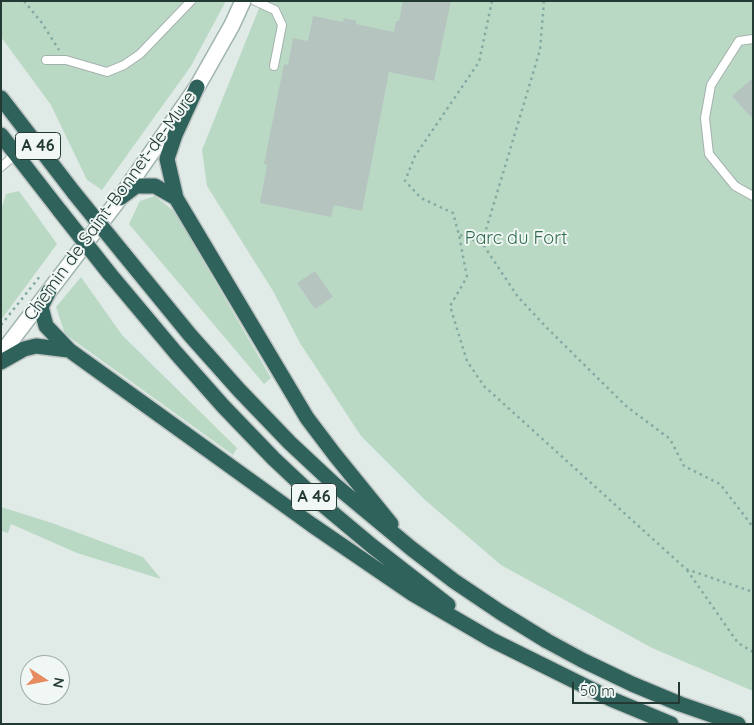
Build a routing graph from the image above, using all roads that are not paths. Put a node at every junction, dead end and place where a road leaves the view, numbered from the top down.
1 (191, 1) edge
2 (243, 1) edge
3 (255, 1) edge
4 (753, 39) edge
5 (46, 60) dead end
6 (274, 66) dead end
7 (197, 88) junction
8 (1, 98) edge
9 (1, 135) edge
10 (16, 154) junction
11 (1, 167) edge
12 (753, 196) edge
13 (120, 198) junction
14 (176, 198) junction
15 (49, 292) junction
16 (69, 350) junction
17 (1, 354) edge
18 (1, 362) edge
19 (412, 549) junction
20 (560, 674) junction
21 (671, 724) edge
22 (738, 724) edge

1 - 5 lane
2 - 7 street, Chemin de Saint-Bonnet-de-Mure
3 - 6 lane
4 - 12 lane
7 - 13 street, Chemin de Saint-Bonnet-de-Mure
7 - 14 highway
8 - 19 highway, A 46, bridge
9 - 10 highway, A 46
10 - 11 lane
10 - 20 highway, A 46, bridge
13 - 14 highway
13 - 15 street, Chemin de Saint-Bonnet-de-Mure
14 - 19 highway
15 - 16 highway
15 - 17 street, Chemin de Saint-Bonnet-de-Mure
16 - 18 highway
16 - 20 highway
19 - 22 highway, A 46
20 - 21 highway, A 46

